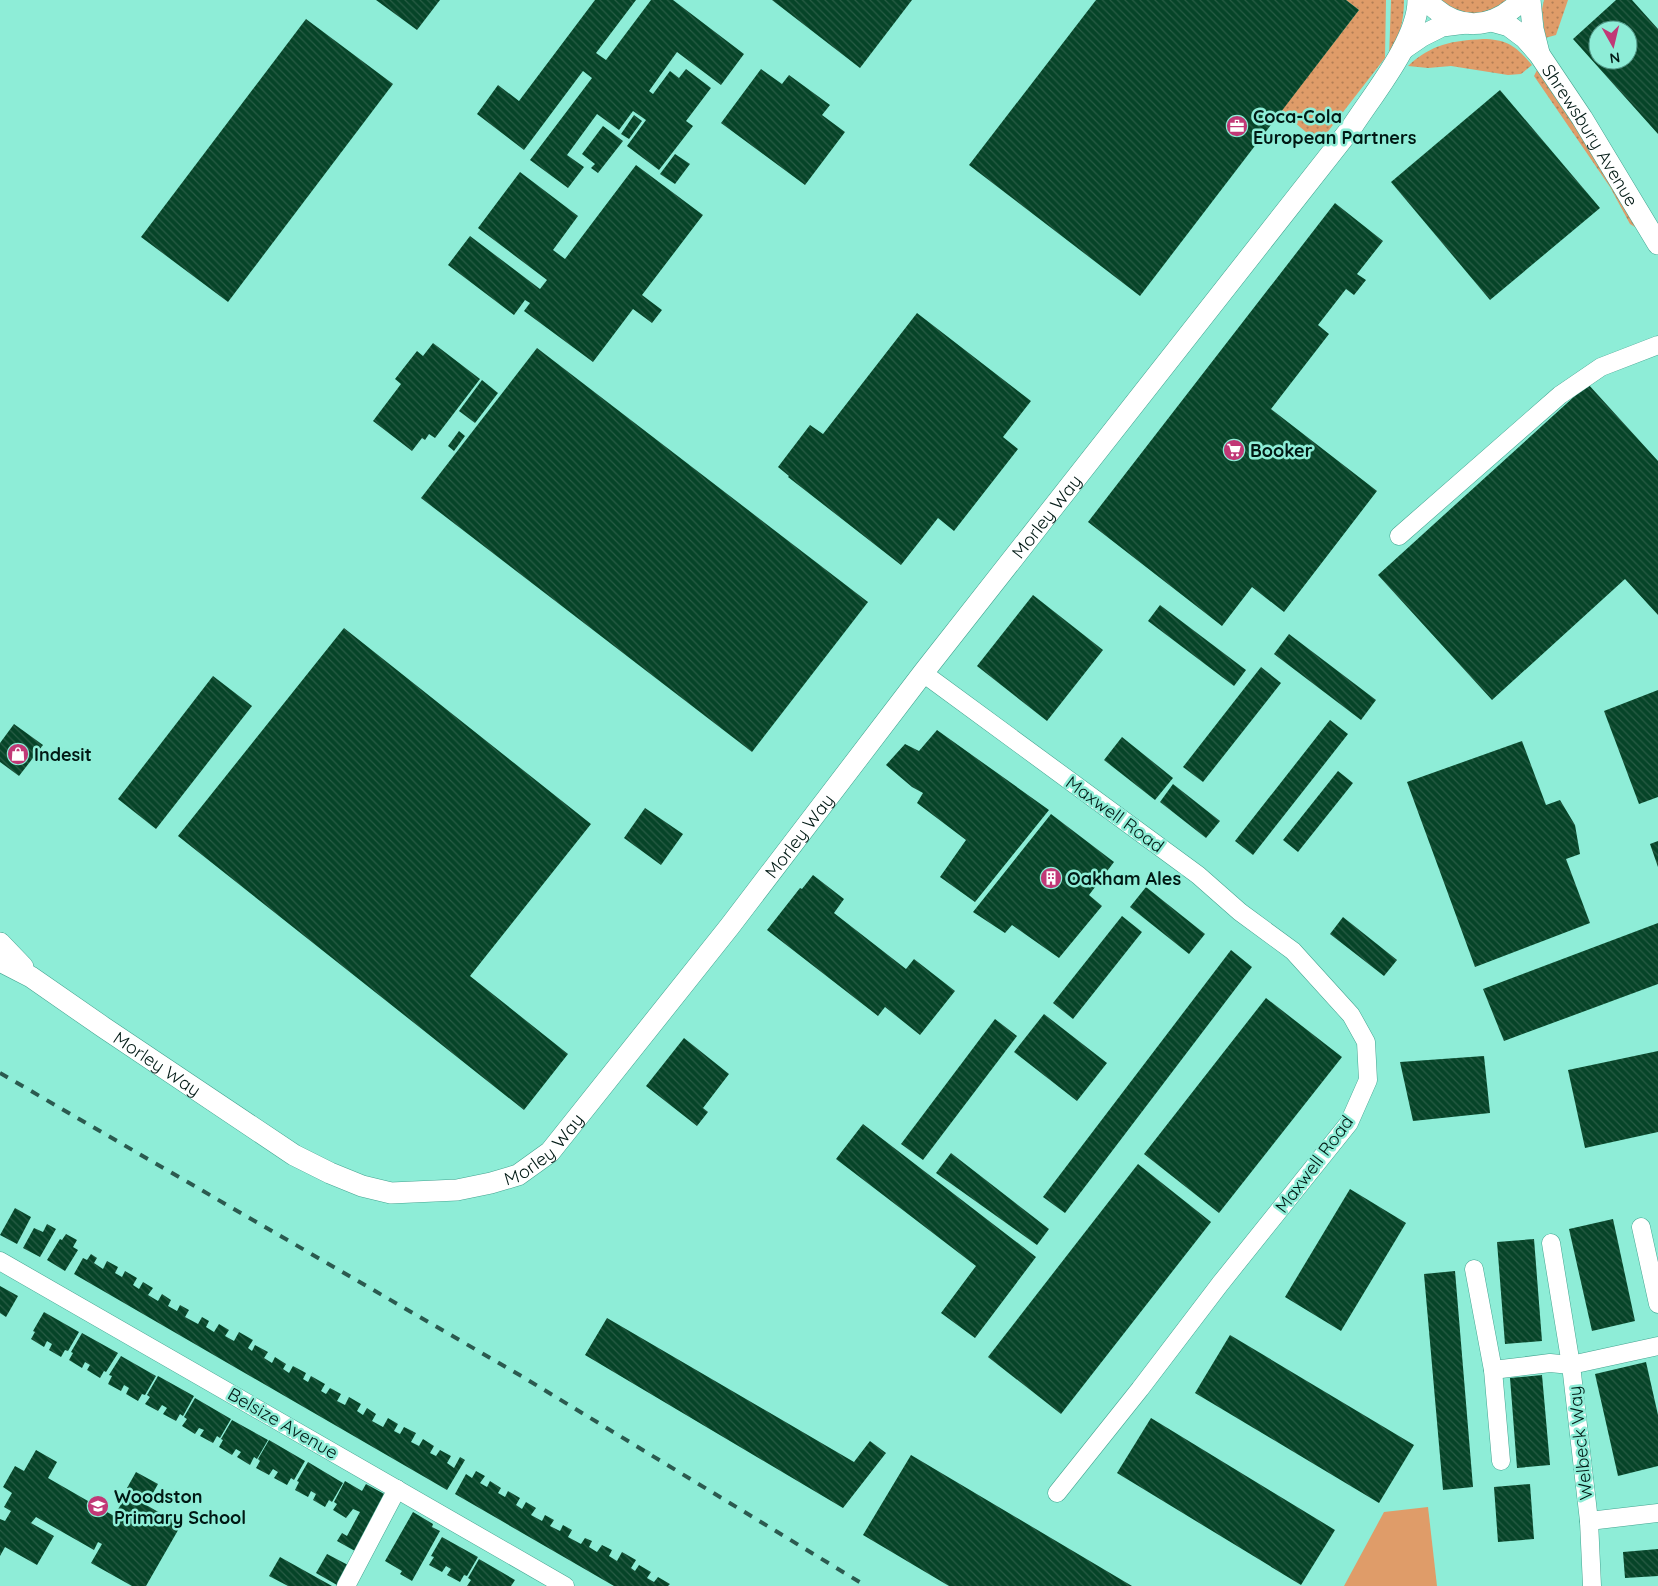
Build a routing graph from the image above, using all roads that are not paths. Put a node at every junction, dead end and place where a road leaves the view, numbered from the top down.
1 (1418, 0) edge
2 (1426, 0) edge
3 (1522, 0) edge
4 (1530, 0) edge
5 (1492, 21) junction
6 (1466, 23) junction
7 (1403, 50) junction
8 (1539, 54) junction
9 (1658, 244) edge
10 (1658, 345) edge
11 (1399, 536) dead end
12 (923, 673) junction
13 (0, 943) edge
14 (0, 961) edge
15 (31, 977) junction
16 (1641, 1227) dead end
17 (1551, 1242) dead end
18 (0, 1261) edge
19 (1474, 1269) dead end
20 (1658, 1304) edge
21 (1658, 1346) edge
22 (1571, 1365) junction
23 (1493, 1370) junction
24 (1501, 1460) dead end
25 (397, 1489) junction
26 (1057, 1494) dead end
27 (1658, 1513) edge
28 (1589, 1521) junction
29 (346, 1586) edge
30 (565, 1586) edge
31 (1592, 1586) edge

1 - 7 street, Morley Way
2 - 6 street
3 - 5 street
4 - 8 street, Shrewsbury Avenue
5 - 6 street, Morley Way
5 - 8 street, Shrewsbury Avenue
6 - 7 street, Morley Way
7 - 12 street, Morley Way
8 - 9 street, Shrewsbury Avenue
10 - 11 street
12 - 15 street, Morley Way
12 - 26 street, Maxwell Road
13 - 15 street, Morley Way
14 - 15 street, Morley Way
16 - 20 street
17 - 22 street, Welbeck Way
18 - 25 street, Belsize Avenue
19 - 23 street
21 - 22 street, Welbeck Way
22 - 23 street, Welbeck Way
22 - 28 street, Welbeck Way
23 - 24 street
25 - 29 street
25 - 30 street, Belsize Avenue
27 - 28 street, Welbeck Way
28 - 31 street, Welbeck Way

